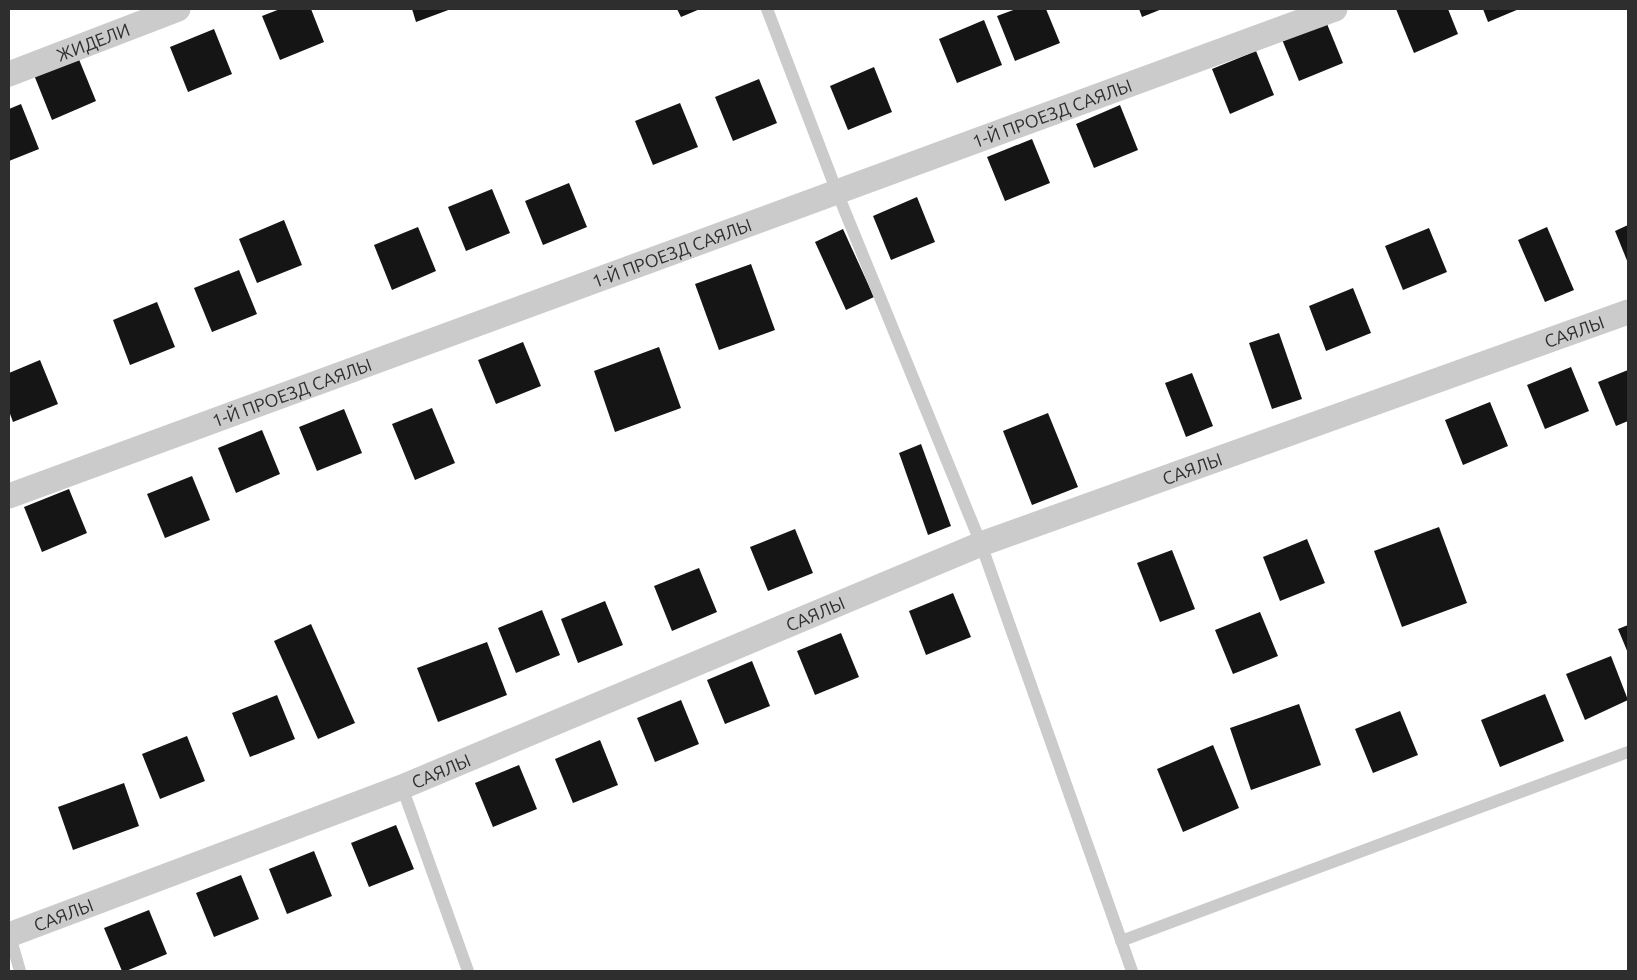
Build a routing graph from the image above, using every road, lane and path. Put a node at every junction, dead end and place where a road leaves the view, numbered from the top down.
1 (178, 9) edge
2 (768, 9) edge
3 (1335, 9) edge
4 (9, 74) edge
5 (837, 192) junction
6 (1628, 312) edge
7 (9, 496) edge
8 (980, 544) junction
9 (1628, 752) edge
10 (402, 787) junction
11 (9, 934) edge
12 (1121, 941) junction
13 (20, 971) edge
14 (468, 971) edge
15 (1132, 971) edge

1 - 4 street, ЖИДЕЛИ
2 - 5 lane
3 - 5 street, 1-Й ПРОЕЗД САЯЛЫ
5 - 7 street, 1-Й ПРОЕЗД САЯЛЫ
5 - 8 lane
6 - 8 street, САЯЛЫ
8 - 10 street, САЯЛЫ
8 - 12 lane
9 - 12 lane
10 - 11 street, САЯЛЫ
10 - 14 lane
11 - 13 lane
12 - 15 lane

